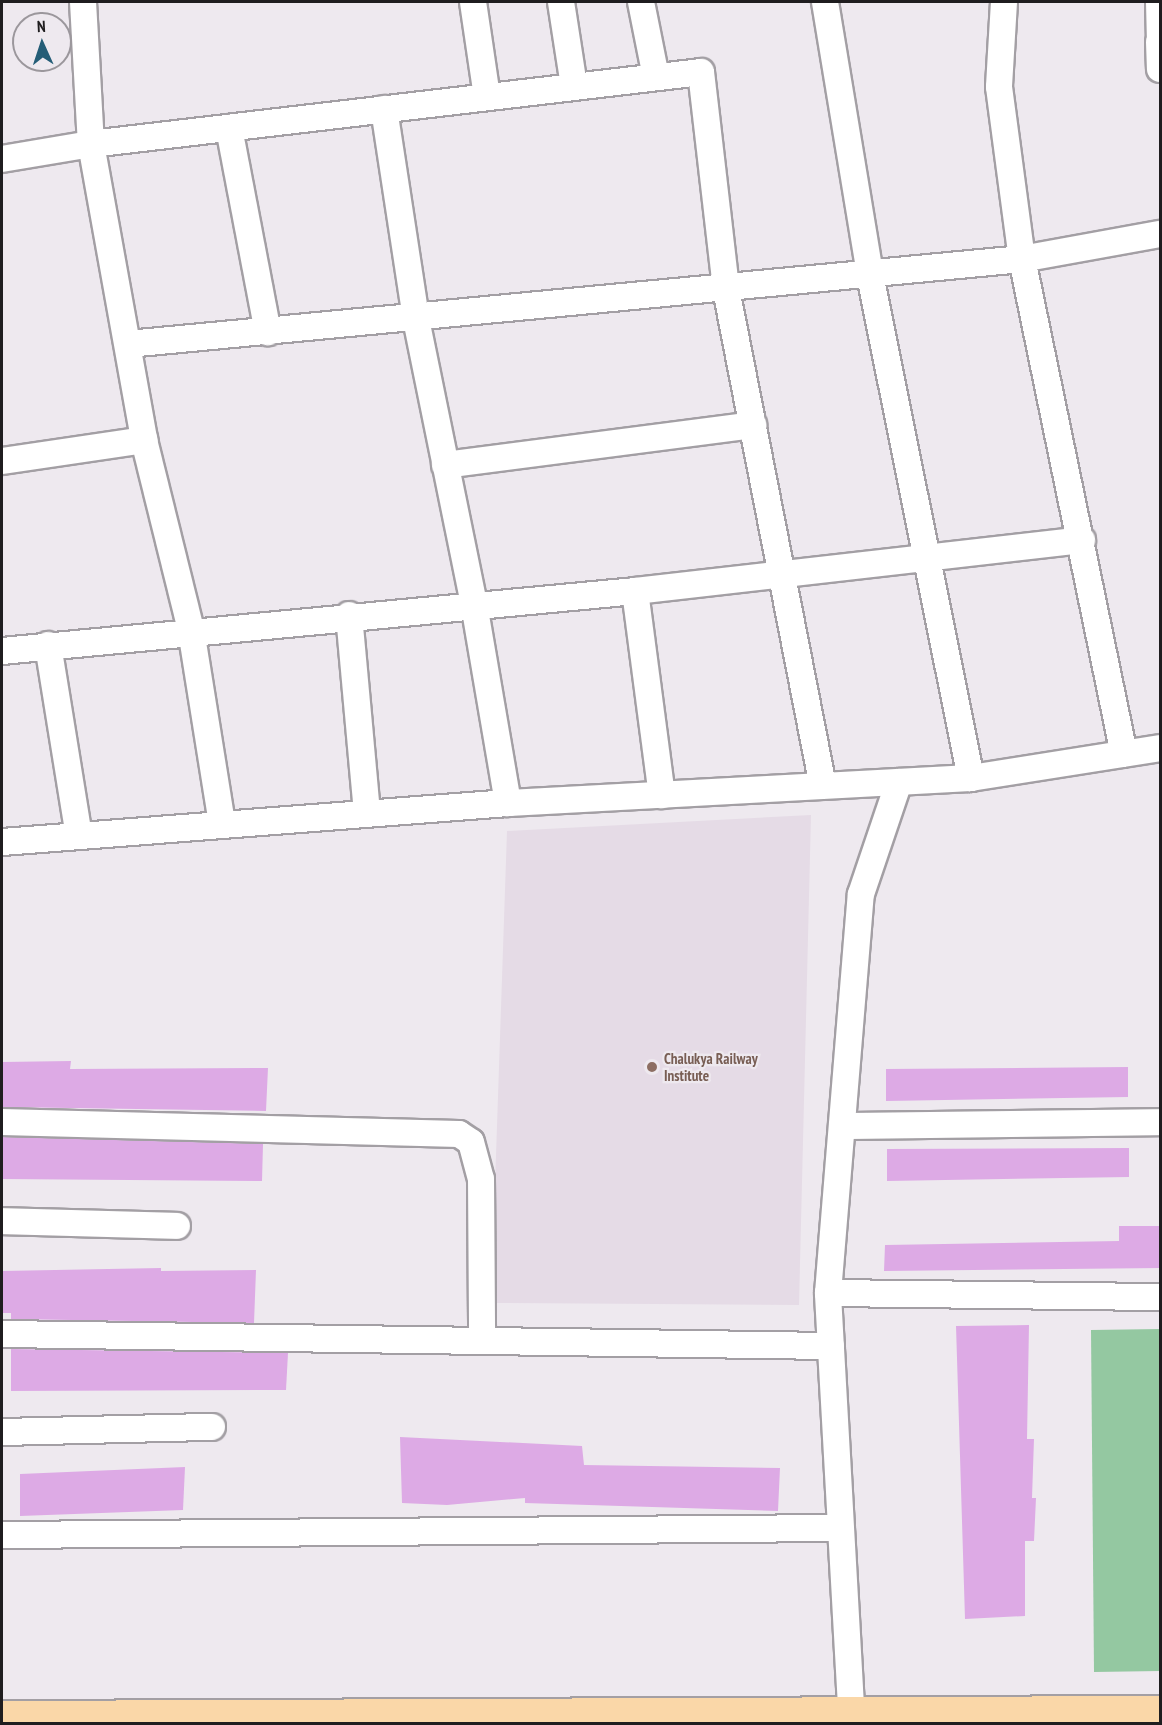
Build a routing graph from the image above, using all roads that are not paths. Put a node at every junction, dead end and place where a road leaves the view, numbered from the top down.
1 (83, 2) edge
2 (473, 2) edge
3 (561, 2) edge
4 (641, 2) edge
5 (825, 2) edge
6 (1004, 2) edge
7 (1160, 2) edge
8 (1160, 42) edge
9 (1161, 69) edge
10 (656, 77) junction
11 (574, 86) junction
12 (487, 97) junction
13 (384, 109) junction
14 (229, 128) junction
15 (92, 144) junction
16 (2, 159) edge
17 (1161, 234) edge
18 (1022, 259) junction
19 (870, 275) junction
20 (726, 289) junction
21 (416, 319) junction
22 (268, 332) junction
23 (128, 344) junction
24 (753, 425) junction
25 (144, 440) junction
26 (2, 461) edge
27 (445, 465) junction
28 (1082, 540) junction
29 (928, 560) junction
30 (783, 575) junction
31 (635, 591) junction
32 (474, 604) junction
33 (349, 615) junction
34 (190, 630) junction
35 (48, 645) junction
36 (2, 651) edge
37 (1161, 748) edge
38 (1124, 754) junction
39 (971, 778) junction
40 (899, 782) junction
41 (823, 786) junction
42 (662, 795) junction
43 (508, 803) junction
44 (367, 812) junction
45 (222, 823) junction
46 (79, 836) junction
47 (2, 842) edge
48 (2, 1122) edge
49 (1161, 1122) edge
50 (842, 1126) junction
51 (2, 1221) edge
52 (177, 1226) dead end
53 (828, 1293) junction
54 (1161, 1297) edge
55 (2, 1334) edge
56 (482, 1338) junction
57 (831, 1346) junction
58 (212, 1428) dead end
59 (2, 1432) edge
60 (838, 1528) junction
61 (2, 1535) edge
62 (1161, 1712) edge
63 (2, 1717) edge
64 (852, 1719) edge

1 - 15 street
2 - 12 street
3 - 11 street
4 - 10 street
5 - 19 street
6 - 18 street
7 - 8 street
8 - 9 street
10 - 11 street
10 - 20 street
11 - 12 street
12 - 13 street
13 - 14 street
13 - 21 street
14 - 15 street
14 - 22 street
15 - 16 street
15 - 23 street
17 - 18 street
18 - 19 street
18 - 28 street
19 - 20 street
19 - 29 street
20 - 21 street
20 - 24 street
21 - 22 street
21 - 27 street
22 - 23 street
23 - 25 street
24 - 27 street
24 - 30 street
25 - 26 street
25 - 34 street
27 - 32 street
28 - 29 street
28 - 38 street
29 - 30 street
29 - 39 street
30 - 31 street
30 - 41 street
31 - 32 street
31 - 42 street
32 - 33 street
32 - 43 street
33 - 34 street
33 - 44 street
34 - 35 street
34 - 45 street
35 - 36 street
35 - 46 street
37 - 38 street
38 - 39 street
39 - 40 street
40 - 41 street
40 - 50 street
41 - 42 street
42 - 43 street
43 - 44 street
44 - 45 street
45 - 46 street
46 - 47 street
48 - 56 street
49 - 50 street
50 - 53 street
51 - 52 street
53 - 54 street
53 - 57 street
55 - 56 street
56 - 57 street
57 - 60 street
58 - 59 street
60 - 61 street
60 - 64 street
62 - 64 highway
63 - 64 highway

